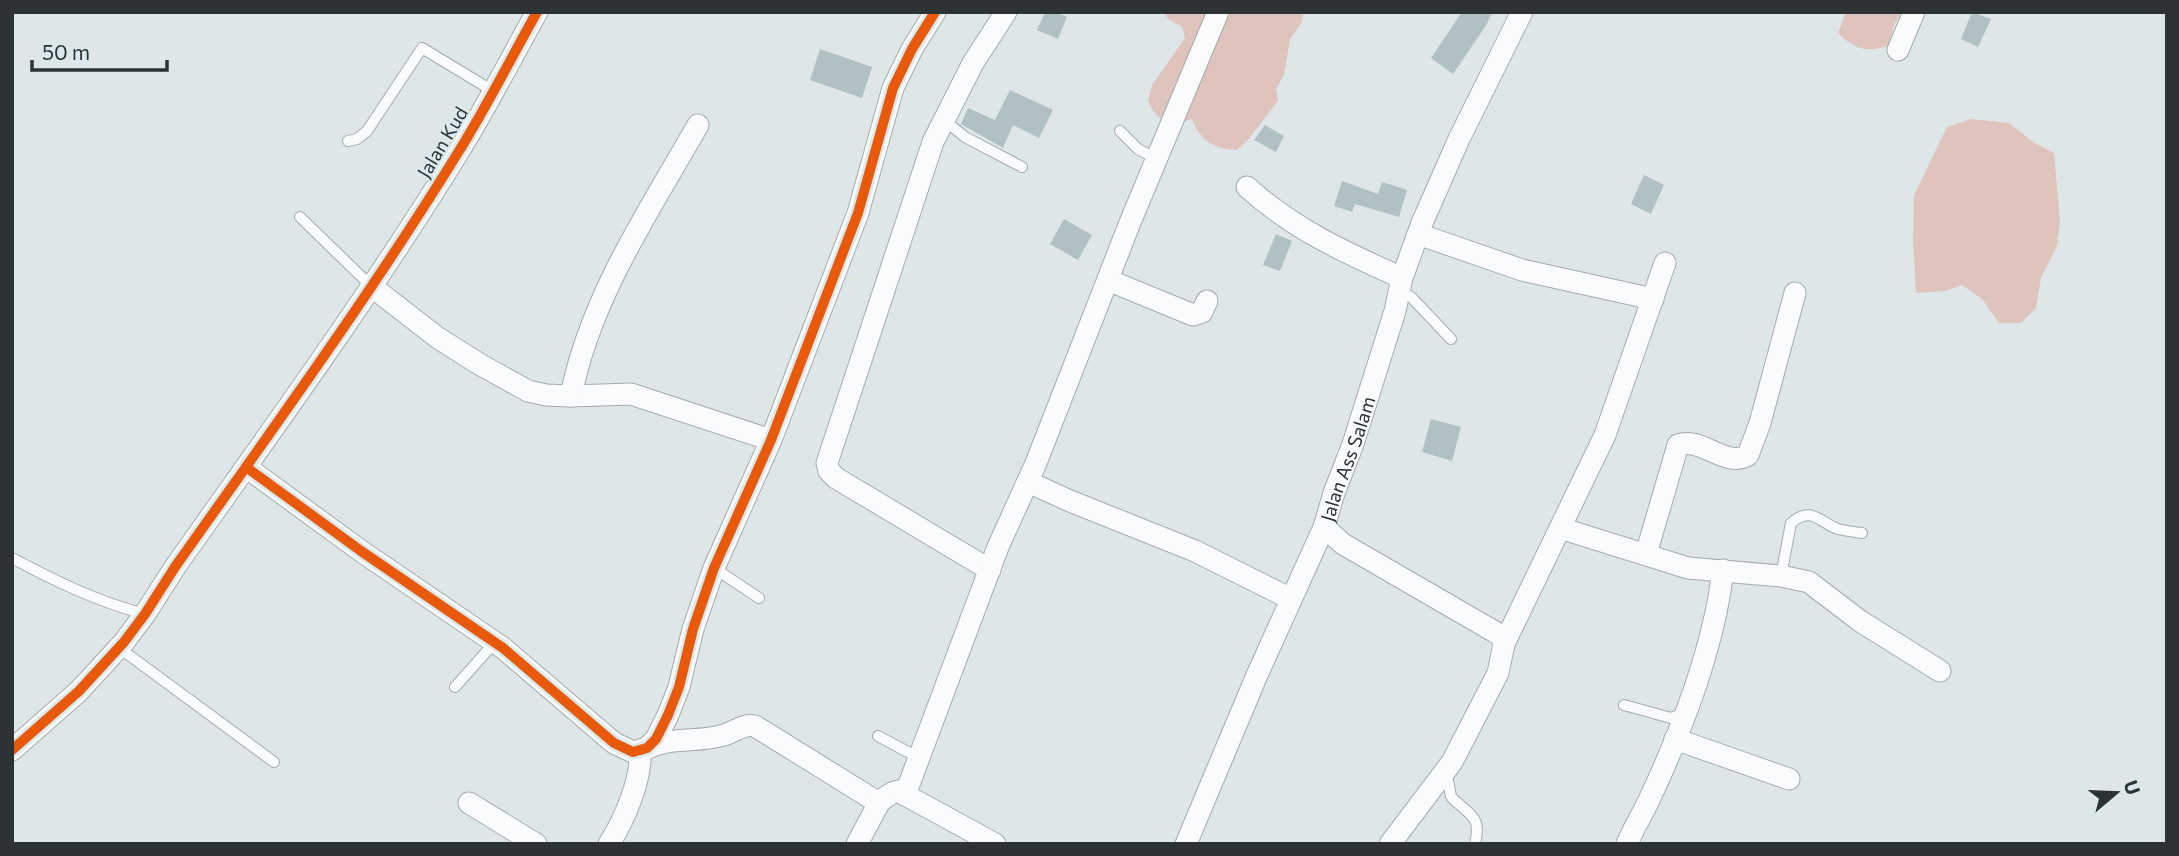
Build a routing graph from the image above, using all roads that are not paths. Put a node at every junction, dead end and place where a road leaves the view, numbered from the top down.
1 (934, 12) edge
2 (1006, 12) edge
3 (1218, 12) edge
4 (1522, 12) edge
5 (1914, 12) edge
6 (535, 13) edge
7 (1898, 50) dead end
8 (493, 91) junction
9 (943, 119) junction
10 (698, 125) dead end
11 (1120, 131) dead end
12 (348, 141) dead end
13 (1157, 159) junction
14 (1022, 167) dead end
15 (1247, 187) dead end
16 (300, 217) dead end
17 (1418, 234) junction
18 (1665, 263) dead end
19 (1108, 280) junction
20 (1401, 284) junction
21 (371, 286) junction
22 (1795, 293) dead end
23 (1653, 299) junction
24 (1208, 301) dead end
25 (1451, 339) dead end
26 (571, 396) junction
27 (771, 440) junction
28 (246, 467) junction
29 (1028, 482) junction
30 (1324, 527) junction
31 (1560, 528) junction
32 (1862, 533) dead end
33 (1646, 554) junction
34 (12, 558) edge
35 (714, 568) junction
36 (990, 570) junction
37 (1723, 570) junction
38 (1781, 576) junction
39 (759, 598) dead end
40 (1291, 599) junction
41 (145, 614) junction
42 (495, 642) junction
43 (1504, 644) junction
44 (118, 647) junction
45 (1940, 671) dead end
46 (455, 687) dead end
47 (1624, 705) dead end
48 (1685, 713) junction
49 (878, 736) dead end
50 (1675, 739) junction
51 (644, 749) junction
52 (12, 750) edge
53 (919, 758) junction
54 (274, 762) dead end
55 (1443, 774) junction
56 (1789, 779) dead end
57 (905, 795) junction
58 (880, 801) junction
59 (469, 803) dead end
60 (536, 844) edge
61 (609, 844) edge
62 (857, 844) edge
63 (995, 844) edge
64 (1186, 844) edge
65 (1390, 844) edge
66 (1475, 844) edge
67 (1627, 844) edge

1 - 27 street
2 - 9 street
3 - 13 street
4 - 17 street, Jalan Ass Salam
5 - 7 street
6 - 8 street, Jalan Kud
8 - 12 lane
8 - 21 street, Jalan Kud
9 - 14 lane
9 - 36 street
10 - 26 street
11 - 13 lane
13 - 19 street
15 - 20 street
16 - 21 lane
17 - 20 street, Jalan Ass Salam
17 - 23 street
18 - 23 street
19 - 24 street
19 - 29 street
20 - 25 lane
20 - 30 street, Jalan Ass Salam
21 - 26 street
21 - 28 street, Jalan Kud
22 - 33 street
23 - 31 street
26 - 27 street
27 - 35 street
28 - 41 street, Jalan Kud
28 - 42 street
29 - 36 street
29 - 40 street
30 - 40 street
30 - 43 street, Jalan Ass Salam
31 - 33 street
31 - 43 street
32 - 38 lane
33 - 37 street
34 - 41 lane
35 - 39 lane
35 - 51 street
36 - 53 street
37 - 38 street
37 - 48 street
38 - 45 street
40 - 64 street
41 - 44 street, Jalan Kud
42 - 46 lane
42 - 51 street
43 - 55 street
44 - 52 street, Jalan Kud
44 - 54 lane
47 - 48 lane
48 - 50 street
49 - 53 lane
50 - 56 street
50 - 67 street
51 - 58 street
51 - 61 street
53 - 57 street
55 - 65 street
55 - 66 lane
57 - 58 street
57 - 63 street
58 - 62 street
59 - 60 street

